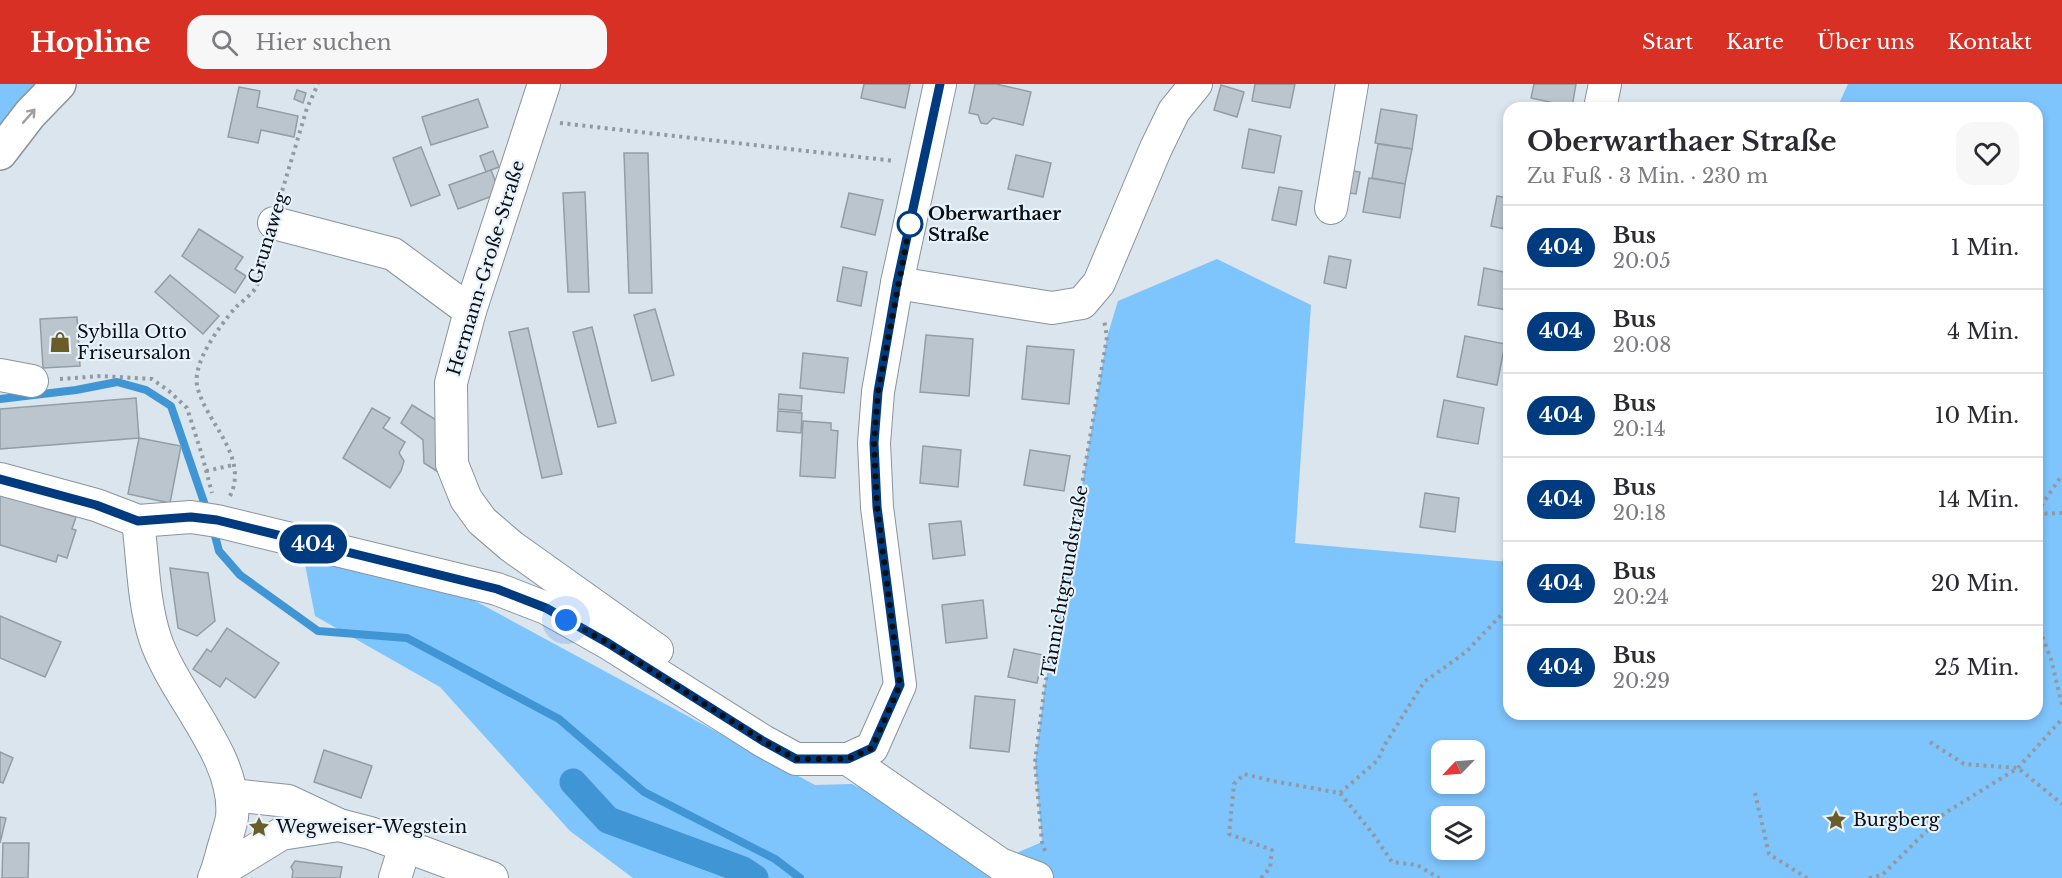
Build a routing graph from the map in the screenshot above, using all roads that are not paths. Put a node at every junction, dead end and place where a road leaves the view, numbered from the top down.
1 (59, 84) edge
2 (544, 84) edge
3 (940, 84) edge
4 (1196, 84) edge
5 (1352, 84) edge
6 (1605, 84) edge
7 (1601, 102) edge
8 (0, 153) edge
9 (1331, 208) dead end
10 (274, 223) road end
11 (897, 283) junction
12 (470, 311) junction
13 (0, 375) edge
14 (32, 381) road end
15 (0, 479) edge
16 (138, 521) junction
17 (763, 741) junction
18 (848, 759) junction
19 (232, 795) junction
20 (339, 825) junction
21 (405, 846) junction
22 (1043, 869) edge
23 (215, 876) edge
24 (395, 878) edge
25 (492, 878) edge

8 -> 1 main road
2 - 12 street, Hermann-Große-Straße
3 - 11 street
4 - 11 street
5 - 9 street
6 - 7 street
10 - 12 street
11 - 18 street
12 - 17 street, Hermann-Große-Straße
13 - 14 street
15 - 16 street
16 - 17 street
16 - 19 street
17 - 18 street
18 - 22 street
19 - 20 street
19 - 23 street
20 - 21 street
20 - 23 street
21 - 24 street
21 - 25 street

